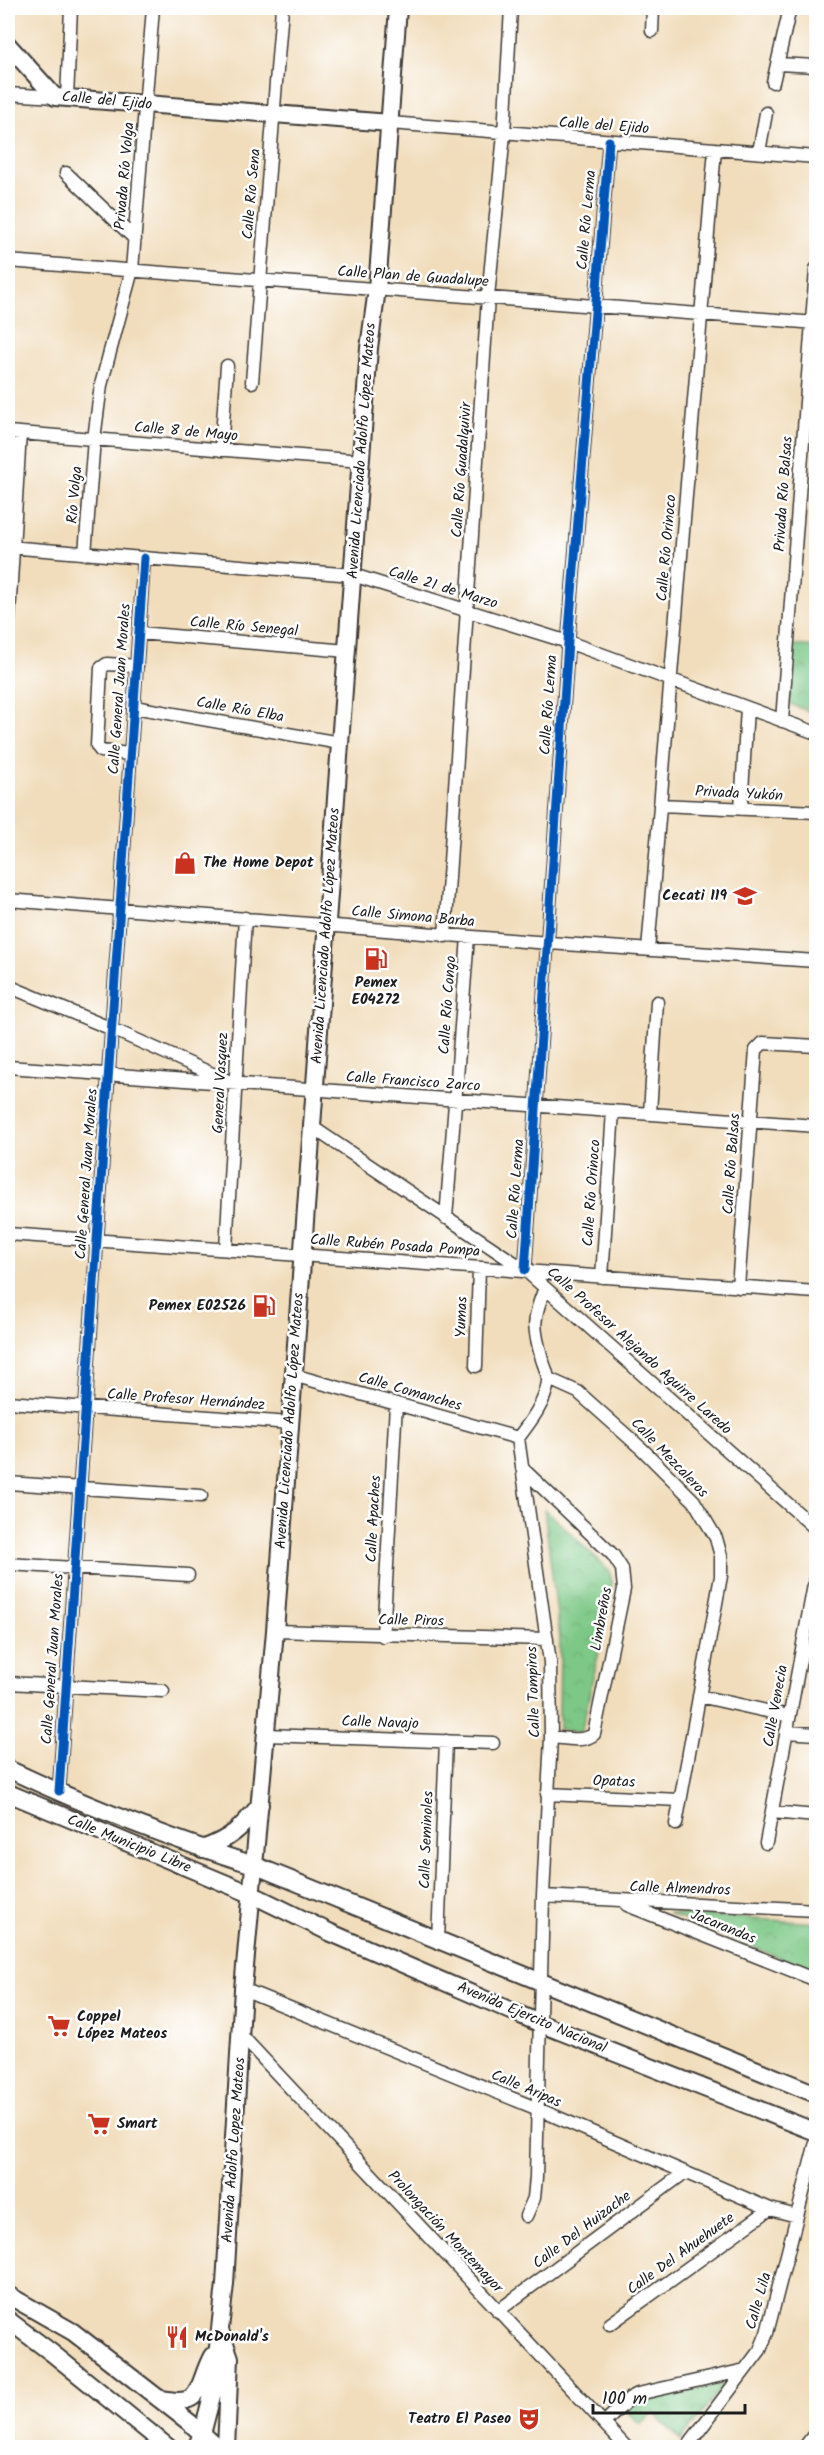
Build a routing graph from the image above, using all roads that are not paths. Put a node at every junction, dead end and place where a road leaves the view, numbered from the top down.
1 (71, 8) edge
2 (153, 8) edge
3 (282, 8) edge
4 (398, 8) edge
5 (512, 8) edge
6 (653, 8) edge
7 (790, 8) edge
8 (652, 31) dead end
9 (8, 46) edge
10 (778, 64) junction
11 (816, 66) edge
12 (773, 82) dead end
13 (8, 94) edge
14 (61, 98) junction
15 (146, 105) junction
16 (766, 113) dead end
17 (274, 115) junction
18 (390, 123) junction
19 (504, 134) junction
20 (609, 141) junction
21 (715, 149) junction
22 (759, 152) junction
23 (816, 157) edge
24 (66, 173) dead end
25 (135, 239) junction
26 (8, 261) edge
27 (816, 269) edge
28 (132, 270) junction
29 (261, 280) junction
30 (377, 289) junction
31 (488, 297) junction
32 (595, 306) junction
33 (701, 314) junction
34 (814, 323) edge
35 (227, 366) dead end
36 (252, 382) dead end
37 (14, 433) edge
38 (94, 439) junction
39 (220, 450) junction
40 (361, 461) junction
41 (10, 548) edge
42 (85, 554) junction
43 (144, 558) junction
44 (353, 575) junction
45 (467, 611) junction
46 (8, 631) edge
47 (139, 633) junction
48 (568, 642) junction
49 (347, 651) junction
50 (137, 666) junction
51 (671, 680) junction
52 (134, 707) junction
53 (747, 708) junction
54 (782, 721) junction
55 (816, 733) edge
56 (340, 743) junction
57 (130, 754) junction
58 (660, 805) junction
59 (741, 809) junction
60 (816, 812) edge
61 (8, 900) edge
62 (120, 908) junction
63 (245, 918) junction
64 (327, 925) junction
65 (446, 936) junction
66 (468, 937) junction
67 (549, 943) junction
68 (648, 950) junction
69 (816, 961) edge
70 (8, 986) edge
71 (657, 1002) dead end
72 (112, 1029) junction
73 (816, 1046) edge
74 (8, 1067) edge
75 (109, 1074) junction
76 (236, 1084) junction
77 (314, 1090) junction
78 (457, 1100) junction
79 (537, 1106) junction
80 (613, 1111) junction
81 (650, 1113) junction
82 (749, 1121) junction
83 (816, 1126) edge
84 (312, 1127) junction
85 (446, 1218) junction
86 (8, 1234) edge
87 (97, 1241) junction
88 (226, 1249) junction
89 (302, 1254) junction
90 (479, 1268) junction
91 (525, 1270) junction
92 (602, 1277) junction
93 (738, 1287) junction
94 (545, 1288) junction
95 (816, 1292) edge
96 (476, 1366) dead end
97 (293, 1375) junction
98 (549, 1379) junction
99 (8, 1402) edge
100 (396, 1404) junction
101 (86, 1408) junction
102 (290, 1423) junction
103 (518, 1438) junction
104 (522, 1468) junction
105 (8, 1483) edge
106 (80, 1488) junction
107 (201, 1496) dead end
108 (816, 1529) edge
109 (8, 1564) edge
110 (74, 1568) junction
111 (816, 1574) edge
112 (188, 1575) dead end
113 (275, 1632) junction
114 (383, 1636) junction
115 (547, 1639) junction
116 (802, 1649) junction
117 (816, 1650) edge
118 (8, 1683) edge
119 (66, 1686) junction
120 (163, 1691) dead end
121 (699, 1696) junction
122 (789, 1716) junction
123 (786, 1732) junction
124 (816, 1734) edge
125 (266, 1735) junction
126 (551, 1737) junction
127 (446, 1741) junction
128 (493, 1743) dead end
129 (8, 1769) edge
130 (59, 1791) junction
131 (8, 1793) edge
132 (547, 1794) junction
133 (680, 1800) junction
134 (261, 1804) junction
135 (772, 1812) junction
136 (816, 1816) edge
137 (676, 1824) dead end
138 (142, 1826) junction
139 (766, 1843) dead end
140 (130, 1844) junction
141 (202, 1849) junction
142 (254, 1865) junction
143 (251, 1894) junction
144 (543, 1896) junction
145 (618, 1901) junction
146 (816, 1910) edge
147 (438, 1941) junction
148 (816, 1980) edge
149 (541, 1982) junction
150 (243, 1989) junction
151 (539, 2023) junction
152 (241, 2036) junction
153 (816, 2094) edge
154 (538, 2109) junction
155 (816, 2132) edge
156 (816, 2142) edge
157 (684, 2173) junction
158 (770, 2209) junction
159 (526, 2216) dead end
160 (797, 2216) junction
161 (8, 2295) edge
162 (498, 2311) junction
163 (8, 2320) edge
164 (610, 2324) dead end
165 (221, 2325) junction
166 (73, 2332) junction
167 (218, 2345) junction
168 (52, 2353) junction
169 (745, 2370) junction
170 (156, 2397) junction
171 (604, 2423) junction
172 (143, 2425) junction
173 (816, 2432) edge
174 (197, 2443) edge
175 (157, 2448) edge
176 (170, 2448) edge
177 (218, 2448) edge
178 (226, 2448) edge
179 (627, 2448) edge
180 (686, 2448) edge
181 (804, 2448) edge

1 - 14 street
2 - 15 street, Privada Río Volga
3 - 17 street, Calle Río Sena
4 - 18 main road, Avenida Licenciado Adolfo López Mateos
5 - 19 street, Calle Río Guadalquivir
6 - 8 street
7 - 10 street
9 - 14 main road
10 - 11 street
10 - 12 street
13 - 14 street, Calle del Ejido
14 - 15 main road, Calle del Ejido
15 - 17 main road, Calle del Ejido
15 - 25 street, Privada Río Volga
16 - 22 street
17 - 18 main road, Calle del Ejido
17 - 29 street, Calle Río Sena
18 - 19 street, Calle del Ejido
18 - 30 main road, Avenida Licenciado Adolfo López Mateos
19 - 20 street, Calle del Ejido
19 - 31 street, Calle Río Guadalquivir
20 - 21 street, Calle del Ejido
20 - 32 street, Calle Río Lerma
21 - 22 street, Calle del Ejido
21 - 33 street, Calle Río Orinoco
22 - 23 street, Calle del Ejido
24 - 25 street, Privada Río Volga
25 - 28 street, Privada Río Volga
26 - 28 street, Calle Plan de Guadalupe
27 - 34 street, Privada Río Balsas
28 - 29 street, Calle Plan de Guadalupe
28 - 38 street, Privada Río Volga
29 - 30 street, Calle Plan de Guadalupe
29 - 36 street, Calle Río Sena
30 - 31 street, Calle Plan de Guadalupe
30 - 40 main road, Avenida Licenciado Adolfo López Mateos
31 - 32 street, Calle Plan de Guadalupe
31 - 45 street, Calle Río Guadalquivir
32 - 33 street, Calle Plan de Guadalupe
32 - 48 street, Calle Río Lerma
33 - 34 street, Calle Plan de Guadalupe
33 - 51 street, Calle Río Orinoco
34 - 54 street, Privada Río Balsas
35 - 39 street
37 - 38 street, Calle 8 de Mayo
37 - 41 street
38 - 39 street, Calle 8 de Mayo
38 - 42 street, Río Volga
39 - 40 street, Calle 8 de Mayo
40 - 44 main road, Avenida Licenciado Adolfo López Mateos
41 - 42 street, Calle 21 de Marzo
41 - 46 street
42 - 43 street, Calle 21 de Marzo
43 - 44 street, Calle 21 de Marzo
43 - 47 street, Calle General Juan Morales
44 - 45 street, Calle 21 de Marzo
44 - 49 main road, Avenida Licenciado Adolfo López Mateos
45 - 48 street, Calle 21 de Marzo
45 - 65 street, Calle Río Guadalquivir
47 - 49 street, Calle Río Senegal
47 - 50 street, Calle General Juan Morales
48 - 51 street, Calle 21 de Marzo
48 - 67 street, Calle Río Lerma
49 - 56 main road, Avenida Licenciado Adolfo López Mateos
50 - 52 street, Calle General Juan Morales
50 - 57 street
51 - 53 street, Calle 21 de Marzo
51 - 58 street, Calle Río Orinoco
52 - 56 street, Calle Río Elba
52 - 57 street, Calle General Juan Morales
53 - 54 street, Calle 21 de Marzo
53 - 59 street
54 - 55 street, Calle 21 de Marzo
56 - 64 main road, Avenida Licenciado Adolfo López Mateos
57 - 62 street, Calle General Juan Morales
58 - 59 street, Privada Yukón
58 - 68 street, Calle Río Orinoco
59 - 60 street, Privada Yukón
61 - 62 street, Calle Simona Barba
62 - 63 street, Calle Simona Barba
62 - 72 street, Calle General Juan Morales
63 - 64 street, Calle Simona Barba
63 - 76 street, General Vasquez
64 - 65 street, Calle Simona Barba
64 - 77 main road, Avenida Licenciado Adolfo López Mateos
65 - 66 street, Calle Simona Barba
66 - 67 street, Calle Simona Barba
66 - 78 street, Calle Río Congo
67 - 68 street, Calle Simona Barba
67 - 79 street, Calle Río Lerma
68 - 69 street, Calle Simona Barba
70 - 72 street
71 - 81 street
72 - 75 street, Calle General Juan Morales
72 - 76 street
73 - 82 street, Calle Río Balsas
74 - 75 street, Calle Francisco Zarco
75 - 76 street, Calle Francisco Zarco
75 - 87 street, Calle General Juan Morales
76 - 77 street, Calle Francisco Zarco
76 - 88 street, General Vasquez
77 - 78 street, Calle Francisco Zarco
77 - 84 main road, Avenida Licenciado Adolfo López Mateos
78 - 79 street, Calle Francisco Zarco
78 - 85 street, Calle Río Congo
79 - 80 street, Calle Francisco Zarco
79 - 91 street, Calle Río Lerma
80 - 81 street, Calle Francisco Zarco
80 - 92 street, Calle Río Orinoco
81 - 82 street, Calle Francisco Zarco
82 - 83 street, Calle Francisco Zarco
82 - 93 street, Calle Río Balsas
84 - 85 street, Calle Profesor Alejando Aguirre Laredo
84 - 89 main road, Avenida Licenciado Adolfo López Mateos
85 - 91 street, Calle Profesor Alejando Aguirre Laredo
86 - 87 street, Calle Rubén Posada Pompa
87 - 88 street, Calle Rubén Posada Pompa
87 - 101 street, Calle General Juan Morales
88 - 89 street, Calle Rubén Posada Pompa
89 - 90 street, Calle Rubén Posada Pompa
89 - 97 main road, Avenida Licenciado Adolfo López Mateos
90 - 91 street, Calle Rubén Posada Pompa
90 - 96 street, Yumas
91 - 92 street, Calle Rubén Posada Pompa
91 - 94 street, Calle Profesor Alejando Aguirre Laredo
92 - 93 street, Calle Rubén Posada Pompa
93 - 95 street, Calle Rubén Posada Pompa
94 - 98 street
94 - 108 street, Calle Profesor Alejando Aguirre Laredo
97 - 100 street, Calle Comanches
97 - 102 main road, Avenida Licenciado Adolfo López Mateos
98 - 103 street
98 - 121 street, Calle Mezcaleros
99 - 101 street, Calle Profesor Hernández
100 - 103 street, Calle Comanches
100 - 114 street, Calle Apaches
101 - 102 street, Calle Profesor Hernández
101 - 106 street, Calle General Juan Morales
102 - 113 main road, Avenida Licenciado Adolfo López Mateos
103 - 104 street, Calle Tompiros
104 - 115 street, Calle Tompiros
104 - 126 street, Limbreños
105 - 106 street
106 - 107 street
106 - 110 street, Calle General Juan Morales
109 - 110 street
110 - 112 street
110 - 119 street, Calle General Juan Morales
111 - 116 street, Calle Venecia
113 - 114 street, Calle Piros
113 - 125 main road, Avenida Licenciado Adolfo López Mateos
114 - 115 street, Calle Piros
115 - 126 street, Calle Tompiros
116 - 117 street
116 - 122 street, Calle Venecia
118 - 119 street
119 - 120 street
119 - 130 street, Calle General Juan Morales
121 - 122 street
121 - 133 street, Calle Mezcaleros
122 - 123 street, Calle Venecia
123 - 124 street
123 - 135 street, Calle Venecia
125 - 127 street, Calle Navajo
125 - 134 main road, Avenida Licenciado Adolfo López Mateos
126 - 132 street, Calle Tompiros
127 - 128 street, Calle Navajo
127 - 147 street, Calle Seminoles
129 - 130 main road
130 - 138 main road
131 - 140 main road, Calle Municipio Libre
132 - 133 street, Opatas
132 - 144 street, Calle Tompiros
133 - 137 street, Calle Mezcaleros
134 - 141 main road
134 - 142 main road, Avenida Licenciado Adolfo López Mateos
135 - 136 street
135 - 139 street, Calle Venecia
138 - 140 main road
138 - 141 main road
140 - 143 main road, Calle Municipio Libre
141 - 142 main road
142 - 143 main road, Avenida Adolfo Lopez Mateos
142 - 147 main road
143 - 150 main road, Avenida Adolfo Lopez Mateos
143 - 151 main road, Avenida Ejercito Nacional
144 - 145 street, Calle Almendros
144 - 149 street, Calle Tompiros
145 - 146 street, Calle Almendros
145 - 148 street, Jacarandas
147 - 149 main road
149 - 151 street, Calle Tompiros
149 - 153 main road
150 - 152 main road, Avenida Adolfo Lopez Mateos
150 - 154 street, Calle Aripas
151 - 154 street, Calle Tompiros
151 - 155 main road, Avenida Ejercito Nacional
152 - 162 street, Prolongación Montemayor
152 - 165 main road, Avenida Adolfo Lopez Mateos
154 - 157 street, Calle Aripas
154 - 159 street, Calle Tompiros
156 - 160 street, Calle Lila
157 - 158 street, Calle Aripas
157 - 162 street, Calle Del Huizache
158 - 160 street, Calle Aripas
158 - 164 street, Calle Del Ahuehuete
160 - 169 street, Calle Lila
161 - 166 main road
162 - 171 street, Prolongación Montemayor
163 - 168 main road
165 - 167 main road, Avenida Adolfo Lopez Mateos
165 - 178 main road
166 - 168 main road
166 - 170 main road
167 - 170 main road
167 - 174 main road, Avenida Adolfo Lopez Mateos
168 - 172 main road
169 - 171 street
169 - 180 street, Calle Lila
170 - 174 main road
171 - 179 street, Prolongación Montemayor
172 - 175 main road
172 - 176 main road
173 - 181 street
174 - 177 main road

